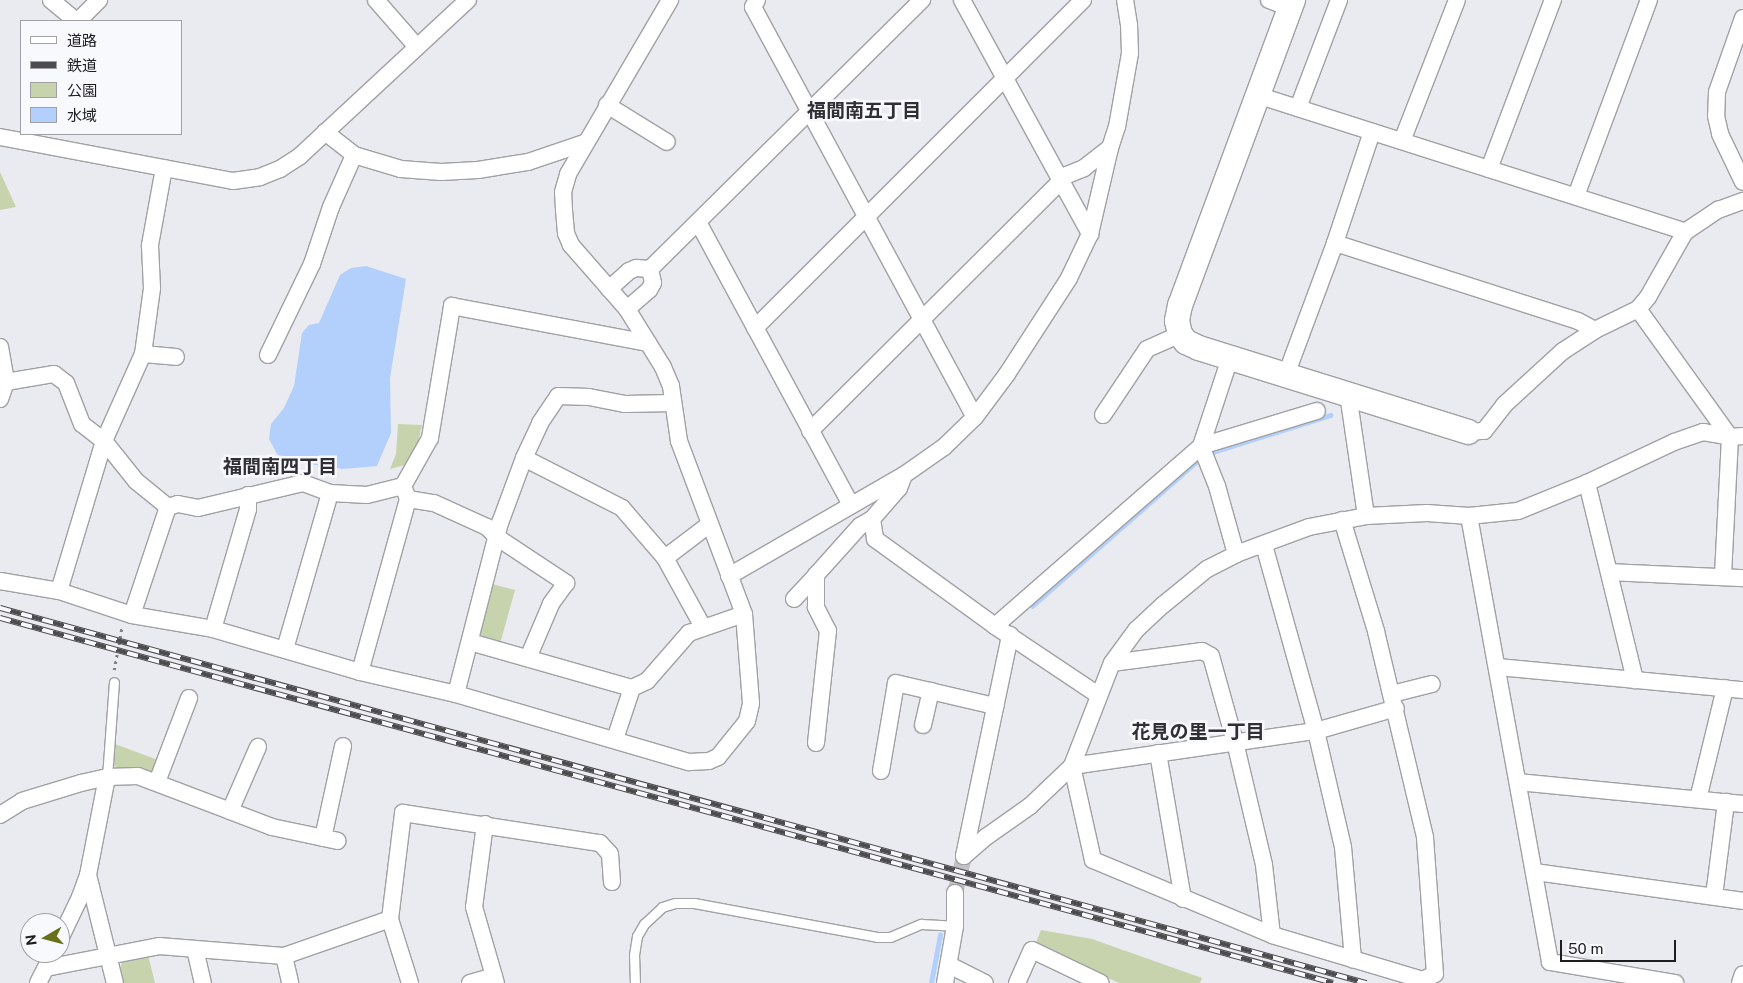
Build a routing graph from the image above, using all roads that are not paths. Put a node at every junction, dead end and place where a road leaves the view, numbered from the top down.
1 (51, 0) edge
2 (99, 0) edge
3 (376, 0) edge
4 (468, 0) edge
5 (670, 0) edge
6 (757, 0) edge
7 (922, 0) edge
8 (962, 0) edge
9 (1083, 0) edge
10 (1125, 0) edge
11 (1339, 0) edge
12 (1457, 0) edge
13 (1553, 0) edge
14 (1649, 0) edge
15 (1284, 3) edge
16 (1743, 18) edge
17 (76, 20) edge
18 (78, 20) edge
19 (417, 47) junction
20 (1005, 78) junction
21 (1257, 95) junction
22 (607, 105) junction
23 (1298, 108) junction
24 (810, 111) junction
25 (325, 132) junction
26 (1372, 132) junction
27 (0, 137) edge
28 (37, 139) edge
29 (1402, 141) junction
30 (666, 142) dead end
31 (584, 143) junction
32 (1110, 148) junction
33 (354, 155) junction
34 (164, 168) junction
35 (1489, 169) junction
36 (1061, 181) junction
37 (1743, 182) edge
38 (1576, 196) junction
39 (1743, 201) edge
40 (867, 216) junction
41 (698, 222) junction
42 (1685, 232) junction
43 (1090, 234) junction
44 (1335, 243) junction
45 (650, 268) junction
46 (609, 289) junction
47 (627, 309) junction
48 (1638, 309) junction
49 (923, 320) junction
50 (755, 328) junction
51 (1594, 330) junction
52 (1180, 334) junction
53 (648, 343) junction
54 (0, 347) edge
55 (143, 354) junction
56 (268, 355) dead end
57 (176, 357) dead end
58 (1230, 358) junction
59 (1286, 375) junction
60 (6, 382) junction
61 (1348, 394) junction
62 (0, 399) edge
63 (673, 402) junction
64 (1317, 411) dead end
65 (1103, 415) dead end
66 (975, 417) junction
67 (810, 430) junction
68 (1468, 432) joint
69 (1737, 437) edge
70 (104, 441) junction
71 (1202, 446) junction
72 (524, 458) junction
73 (904, 475) junction
74 (1588, 482) junction
75 (406, 492) junction
76 (330, 493) junction
77 (248, 495) junction
78 (850, 505) junction
79 (168, 507) junction
80 (1366, 516) junction
81 (1469, 516) junction
82 (872, 518) junction
83 (1342, 520) junction
84 (710, 524) junction
85 (498, 538) junction
86 (1264, 545) junction
87 (1236, 554) junction
88 (665, 558) junction
89 (1610, 572) junction
90 (816, 575) junction
91 (729, 576) junction
92 (1723, 577) junction
93 (1743, 578) edge
94 (0, 581) edge
95 (59, 591) junction
96 (794, 599) dead end
97 (744, 614) junction
98 (132, 615) junction
99 (995, 626) junction
100 (703, 627) junction
101 (213, 629) junction
102 (1010, 635) junction
103 (470, 642) junction
104 (285, 649) junction
105 (528, 658) junction
106 (1112, 663) junction
107 (1498, 667) junction
108 (360, 672) junction
109 (1635, 680) junction
110 (114, 682) road end
111 (1432, 684) dead end
112 (632, 688) junction
113 (1725, 688) junction
114 (1743, 690) edge
115 (931, 691) junction
116 (456, 694) junction
117 (1098, 695) junction
118 (189, 698) dead end
119 (1394, 701) junction
120 (995, 706) junction
121 (923, 724) dead end
122 (1316, 731) junction
123 (615, 739) junction
124 (1235, 742) junction
125 (816, 743) dead end
126 (342, 746) dead end
127 (258, 747) dead end
128 (1158, 753) junction
129 (1072, 766) junction
130 (881, 771) dead end
131 (107, 777) junction
132 (157, 782) junction
133 (1518, 782) junction
134 (1698, 799) junction
135 (1726, 802) junction
136 (1743, 804) edge
137 (230, 811) junction
138 (0, 815) edge
139 (485, 824) junction
140 (1535, 872) junction
141 (88, 875) junction
142 (612, 882) dead end
143 (955, 894) tunnel mouth
144 (1714, 896) junction
145 (1183, 899) junction
146 (1743, 901) edge
147 (70, 918) edge
148 (390, 919) junction
149 (955, 926) junction
150 (1272, 935) junction
151 (194, 949) junction
152 (108, 956) junction
153 (284, 956) junction
154 (70, 959) edge
155 (1353, 960) junction
156 (48, 963) edge
157 (949, 965) junction
158 (1743, 974) edge
159 (495, 980) edge
160 (38, 983) edge
161 (115, 983) edge
162 (203, 983) edge
163 (290, 983) edge
164 (410, 983) edge
165 (470, 983) edge
166 (636, 983) edge
167 (945, 983) edge
168 (985, 983) edge
169 (1017, 983) edge
170 (1101, 983) edge
171 (1675, 983) edge
172 (1740, 983) edge

1 - 17 street
2 - 18 street
3 - 19 street
4 - 19 street
5 - 22 street
6 - 24 street
7 - 24 street
8 - 20 street
9 - 20 street
10 - 32 street
11 - 23 street
12 - 29 street
13 - 35 street
14 - 38 street
15 - 21 street
16 - 37 street
19 - 25 street
20 - 36 street
20 - 40 street
21 - 23 street
21 - 52 street
22 - 30 street
22 - 31 street
23 - 26 street
24 - 40 street
24 - 41 street
25 - 33 street
25 - 34 street
26 - 29 street
26 - 44 street
27 - 28 street
28 - 34 street
29 - 35 street
31 - 33 street
31 - 46 street
32 - 36 street
32 - 43 street
33 - 56 street
34 - 55 street
35 - 38 street
36 - 43 street
36 - 49 street
38 - 42 street
39 - 42 street
40 - 49 street
40 - 50 street
41 - 45 street
41 - 50 street
42 - 48 street
43 - 66 street
44 - 51 street
44 - 59 street
45 - 46 street
45 - 47 street
46 - 47 street
47 - 53 street
48 - 51 street
48 - 69 street
49 - 66 street
49 - 67 street
50 - 67 street
51 - 68 street
52 - 58 street
52 - 65 street
53 - 63 street
53 - 75 street
54 - 60 street
55 - 57 street
55 - 70 street
58 - 59 street
58 - 71 street
59 - 61 street
60 - 62 street
60 - 70 street
61 - 68 street
61 - 80 street
63 - 72 street
63 - 84 street
64 - 71 street
66 - 73 street
67 - 78 street
69 - 74 street
69 - 92 street
70 - 79 street
70 - 95 street
71 - 87 street
71 - 99 street
72 - 85 street
72 - 88 street
73 - 78 street
73 - 82 street
74 - 81 street
74 - 89 street
75 - 76 street
75 - 85 street
75 - 108 street
76 - 77 street
76 - 104 street
77 - 79 street
77 - 101 street
78 - 91 street
79 - 98 street
80 - 81 street
80 - 83 street
81 - 107 street
82 - 90 street
82 - 99 street
83 - 86 street
83 - 119 street
84 - 88 street
84 - 91 street
85 - 103 street
85 - 105 street
86 - 87 street
86 - 122 street
87 - 106 street
88 - 100 street
89 - 92 street
89 - 109 street
90 - 96 street
90 - 125 street
91 - 97 street
92 - 93 street
94 - 95 street
95 - 98 street
97 - 100 street
97 - 123 street
98 - 101 street
99 - 102 street
100 - 112 street
101 - 104 street
102 - 117 street
102 - 120 street
103 - 105 street
103 - 116 street
104 - 108 street
105 - 112 street
106 - 117 street
106 - 124 street
107 - 109 street
107 - 133 street
108 - 116 street
109 - 113 street
110 - 131 lane
111 - 119 street
112 - 123 street
113 - 114 street
113 - 134 street
115 - 120 street
115 - 121 street
115 - 130 street
116 - 123 street
117 - 129 street
118 - 132 street
119 - 122 street
119 - 155 street
120 - 129 street
122 - 124 street
122 - 155 street
124 - 128 street
124 - 150 street
126 - 137 street
127 - 137 street
128 - 129 street
128 - 145 street
129 - 145 street
131 - 132 street
131 - 138 street
131 - 141 street
132 - 137 street
133 - 134 street
133 - 140 street
134 - 135 street
135 - 136 street
135 - 144 street
139 - 142 street
139 - 148 street
139 - 159 street
140 - 144 street
140 - 171 street
141 - 147 street
141 - 152 street
143 - 149 street
144 - 146 street
145 - 150 street
148 - 153 street
148 - 164 street
149 - 157 street
149 - 166 lane
150 - 155 street
151 - 152 street
151 - 153 street
151 - 162 street
152 - 154 street
152 - 161 street
153 - 163 street
156 - 160 street
157 - 167 street
157 - 168 street
158 - 172 street
159 - 165 street
169 - 170 street

